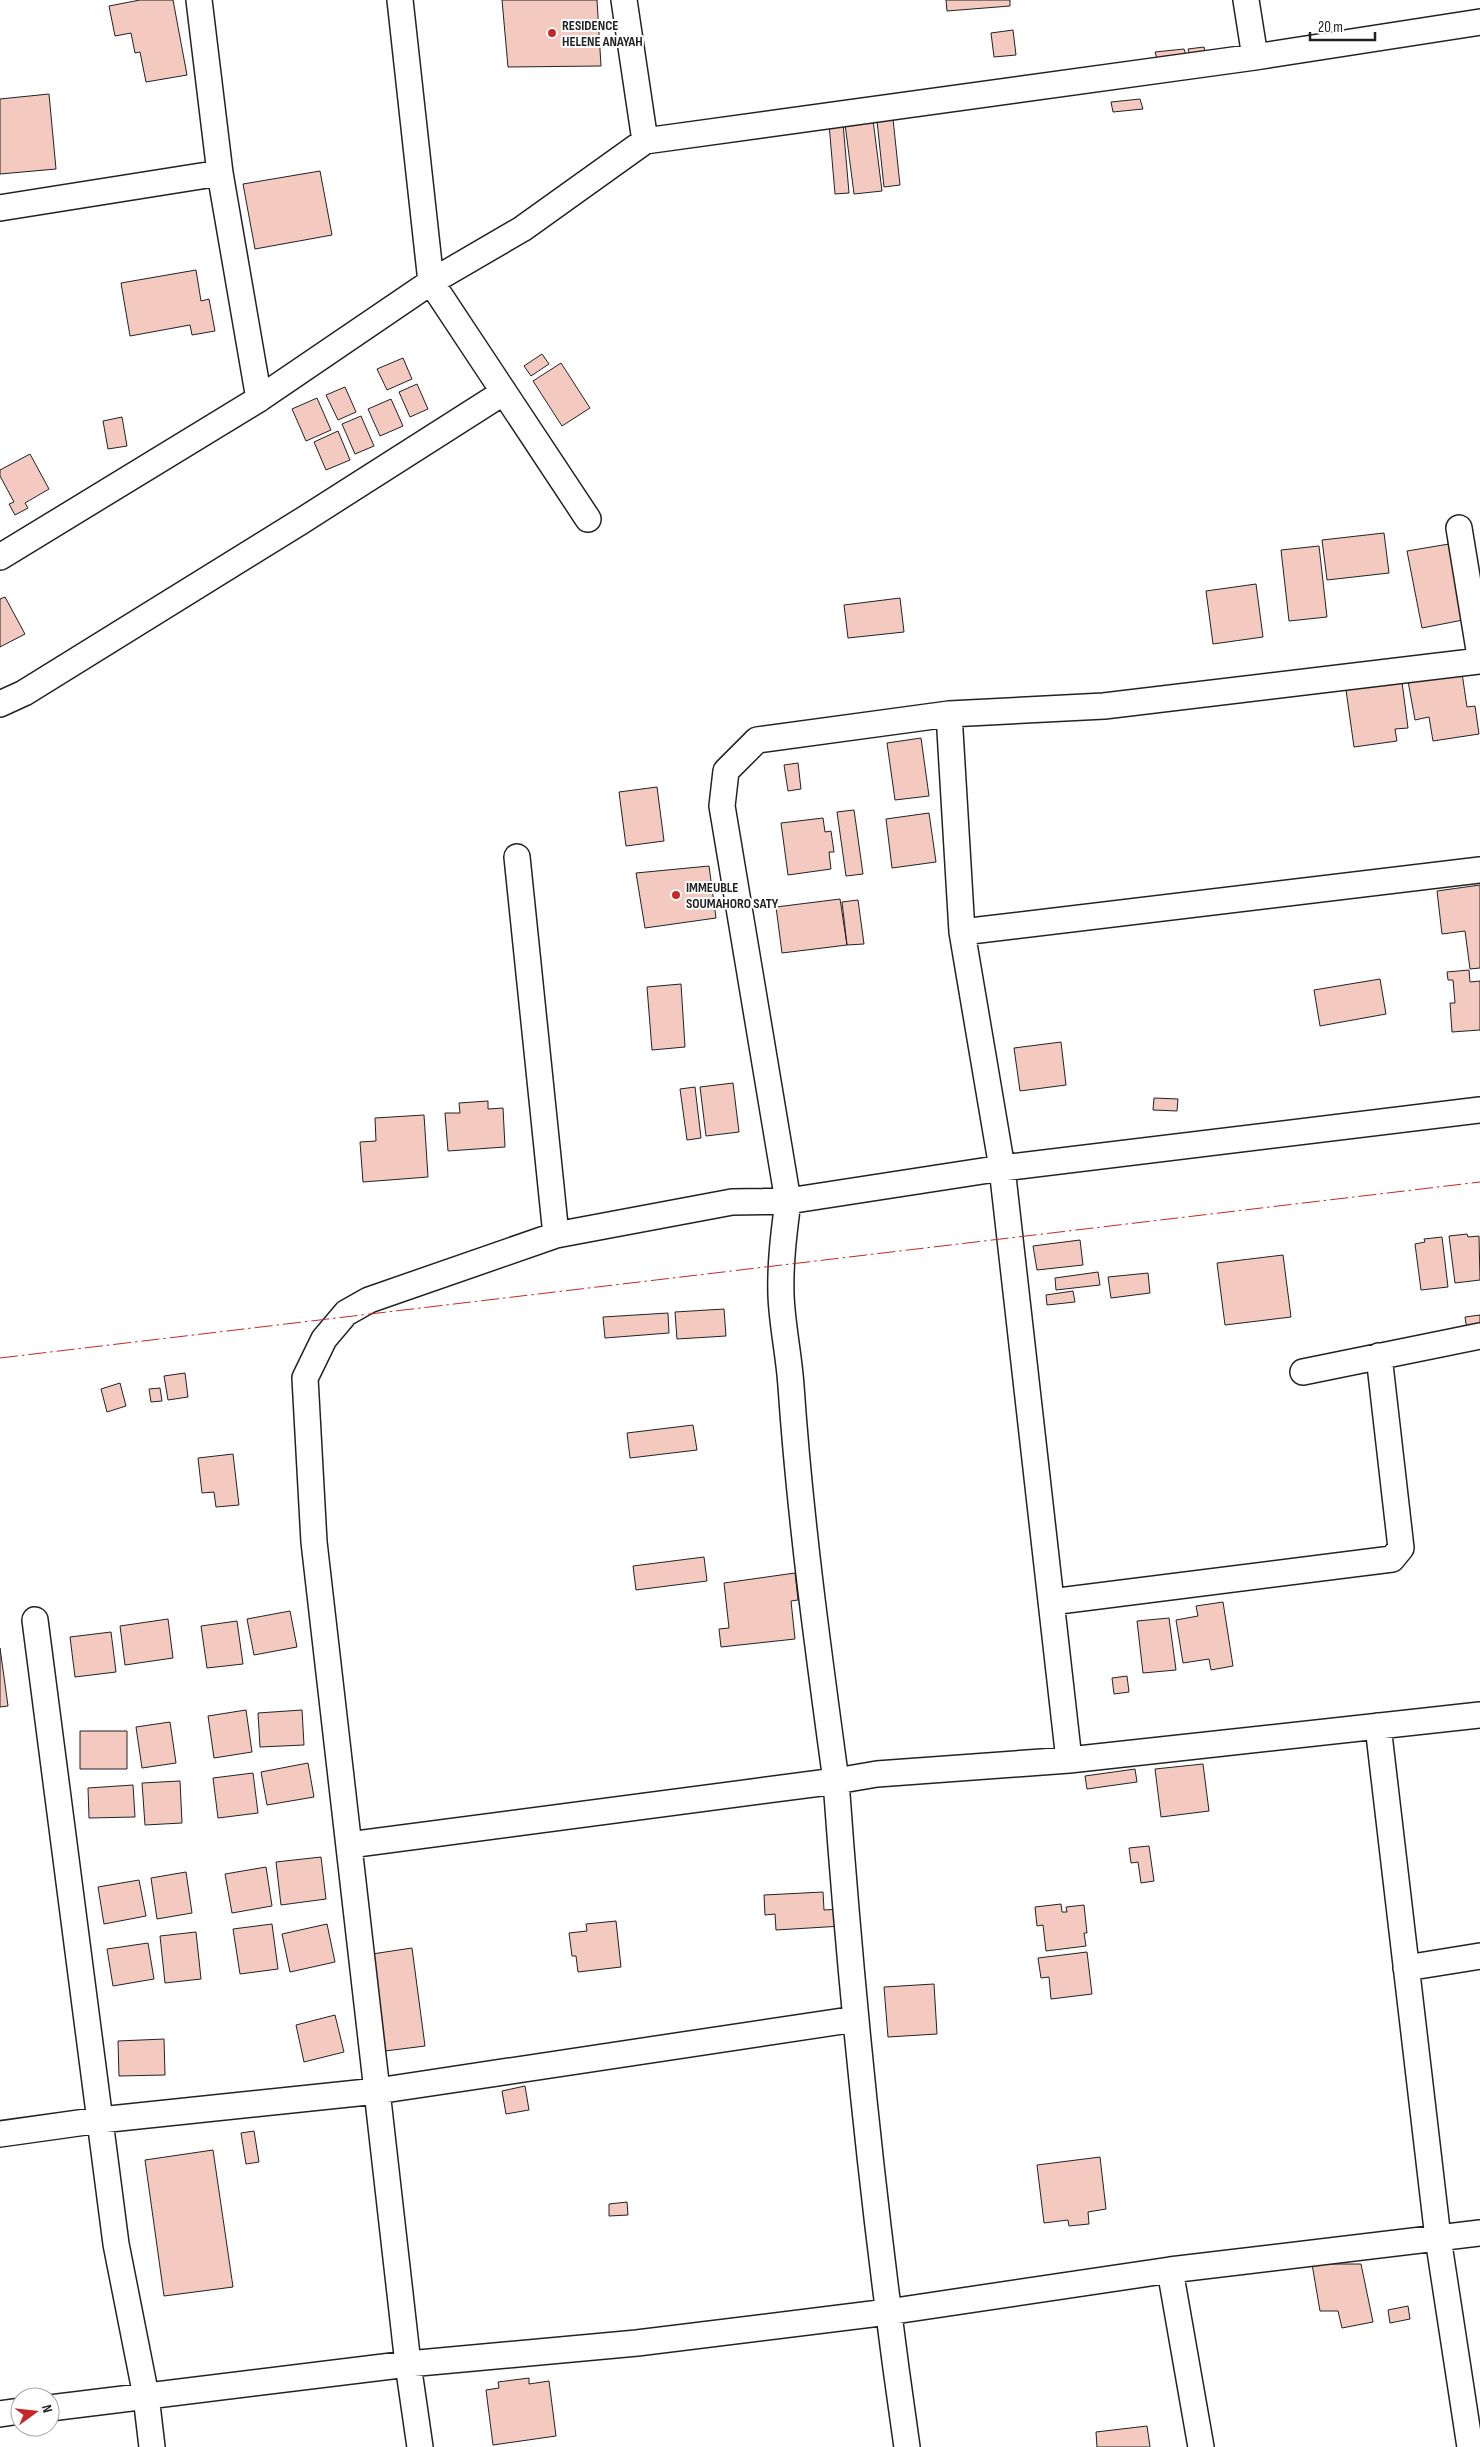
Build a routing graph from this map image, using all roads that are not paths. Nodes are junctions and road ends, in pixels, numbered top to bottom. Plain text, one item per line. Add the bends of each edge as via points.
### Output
1 (199, 0) edge
2 (400, 0) edge
3 (624, 0) edge
4 (1246, 0) edge
5 (1480, 22) edge
6 (1255, 57) junction
7 (645, 141) junction
8 (220, 173) junction
9 (0, 208) edge
10 (431, 282) junction
11 (504, 392) junction
12 (259, 399) junction
13 (588, 519) dead end
14 (1459, 528) dead end
15 (0, 557) edge
16 (1480, 656) edge
17 (1480, 661) edge
18 (0, 704) edge
19 (949, 714) junction
20 (517, 857) dead end
21 (1480, 870) edge
22 (962, 932) junction
23 (1480, 1110) edge
24 (1002, 1168) junction
25 (788, 1201) junction
26 (556, 1235) junction
27 (1480, 1336) edge
28 (1379, 1356) junction
29 (1303, 1372) dead end
30 (1051, 1602) junction
31 (35, 1620) dead end
32 (1480, 1715) edge
33 (1378, 1726) junction
34 (1069, 1760) junction
35 (836, 1781) junction
36 (349, 1845) junction
37 (1480, 1956) edge
38 (1406, 1968) junction
39 (856, 2019) junction
40 (376, 2091) junction
41 (100, 2120) junction
42 (0, 2134) edge
43 (1480, 2233) edge
44 (1438, 2238) junction
45 (1170, 2270) junction
46 (888, 2312) junction
47 (408, 2364) junction
48 (146, 2396) junction
49 (60, 2407) edge
50 (152, 2447) edge
51 (420, 2447) edge
52 (907, 2447) edge
53 (1202, 2447) edge
54 (1470, 2447) edge

1 - 8 street
2 - 10 street
3 - 7 street
4 - 6 street
5 - 6 street
6 - 7 street
7 - 10 street via 522,229
8 - 9 street
8 - 12 street
10 - 11 street
10 - 12 street
11 - 13 street
11 - 18 street via 24,693
12 - 15 street
14 - 16 street
17 - 19 street via 1104,706
19 - 22 street
19 - 25 street via 757,740 726,771 722,806
20 - 26 street
21 - 22 street
22 - 24 street
23 - 24 street
24 - 25 street
24 - 30 street
25 - 26 street via 732,1202
25 - 35 street via 781,1260 781,1297 789,1354 797,1479
26 - 36 street via 369,1300 346,1313 324,1339 305,1378 314,1542
27 - 28 street
28 - 29 street
28 - 30 street via 1401,1548 1392,1559
30 - 34 street
31 - 41 street
32 - 33 street
33 - 34 street
33 - 38 street
34 - 35 street via 877,1774
35 - 36 street
35 - 39 street
36 - 40 street
37 - 38 street
38 - 44 street
39 - 40 street
39 - 46 street
40 - 41 street
40 - 47 street
41 - 42 street
41 - 48 street via 116,2244
43 - 44 street
44 - 45 street
44 - 54 street
45 - 46 street
45 - 53 street
46 - 47 street via 637,2343
46 - 52 street
47 - 48 street
47 - 51 street
48 - 49 street
48 - 50 street

